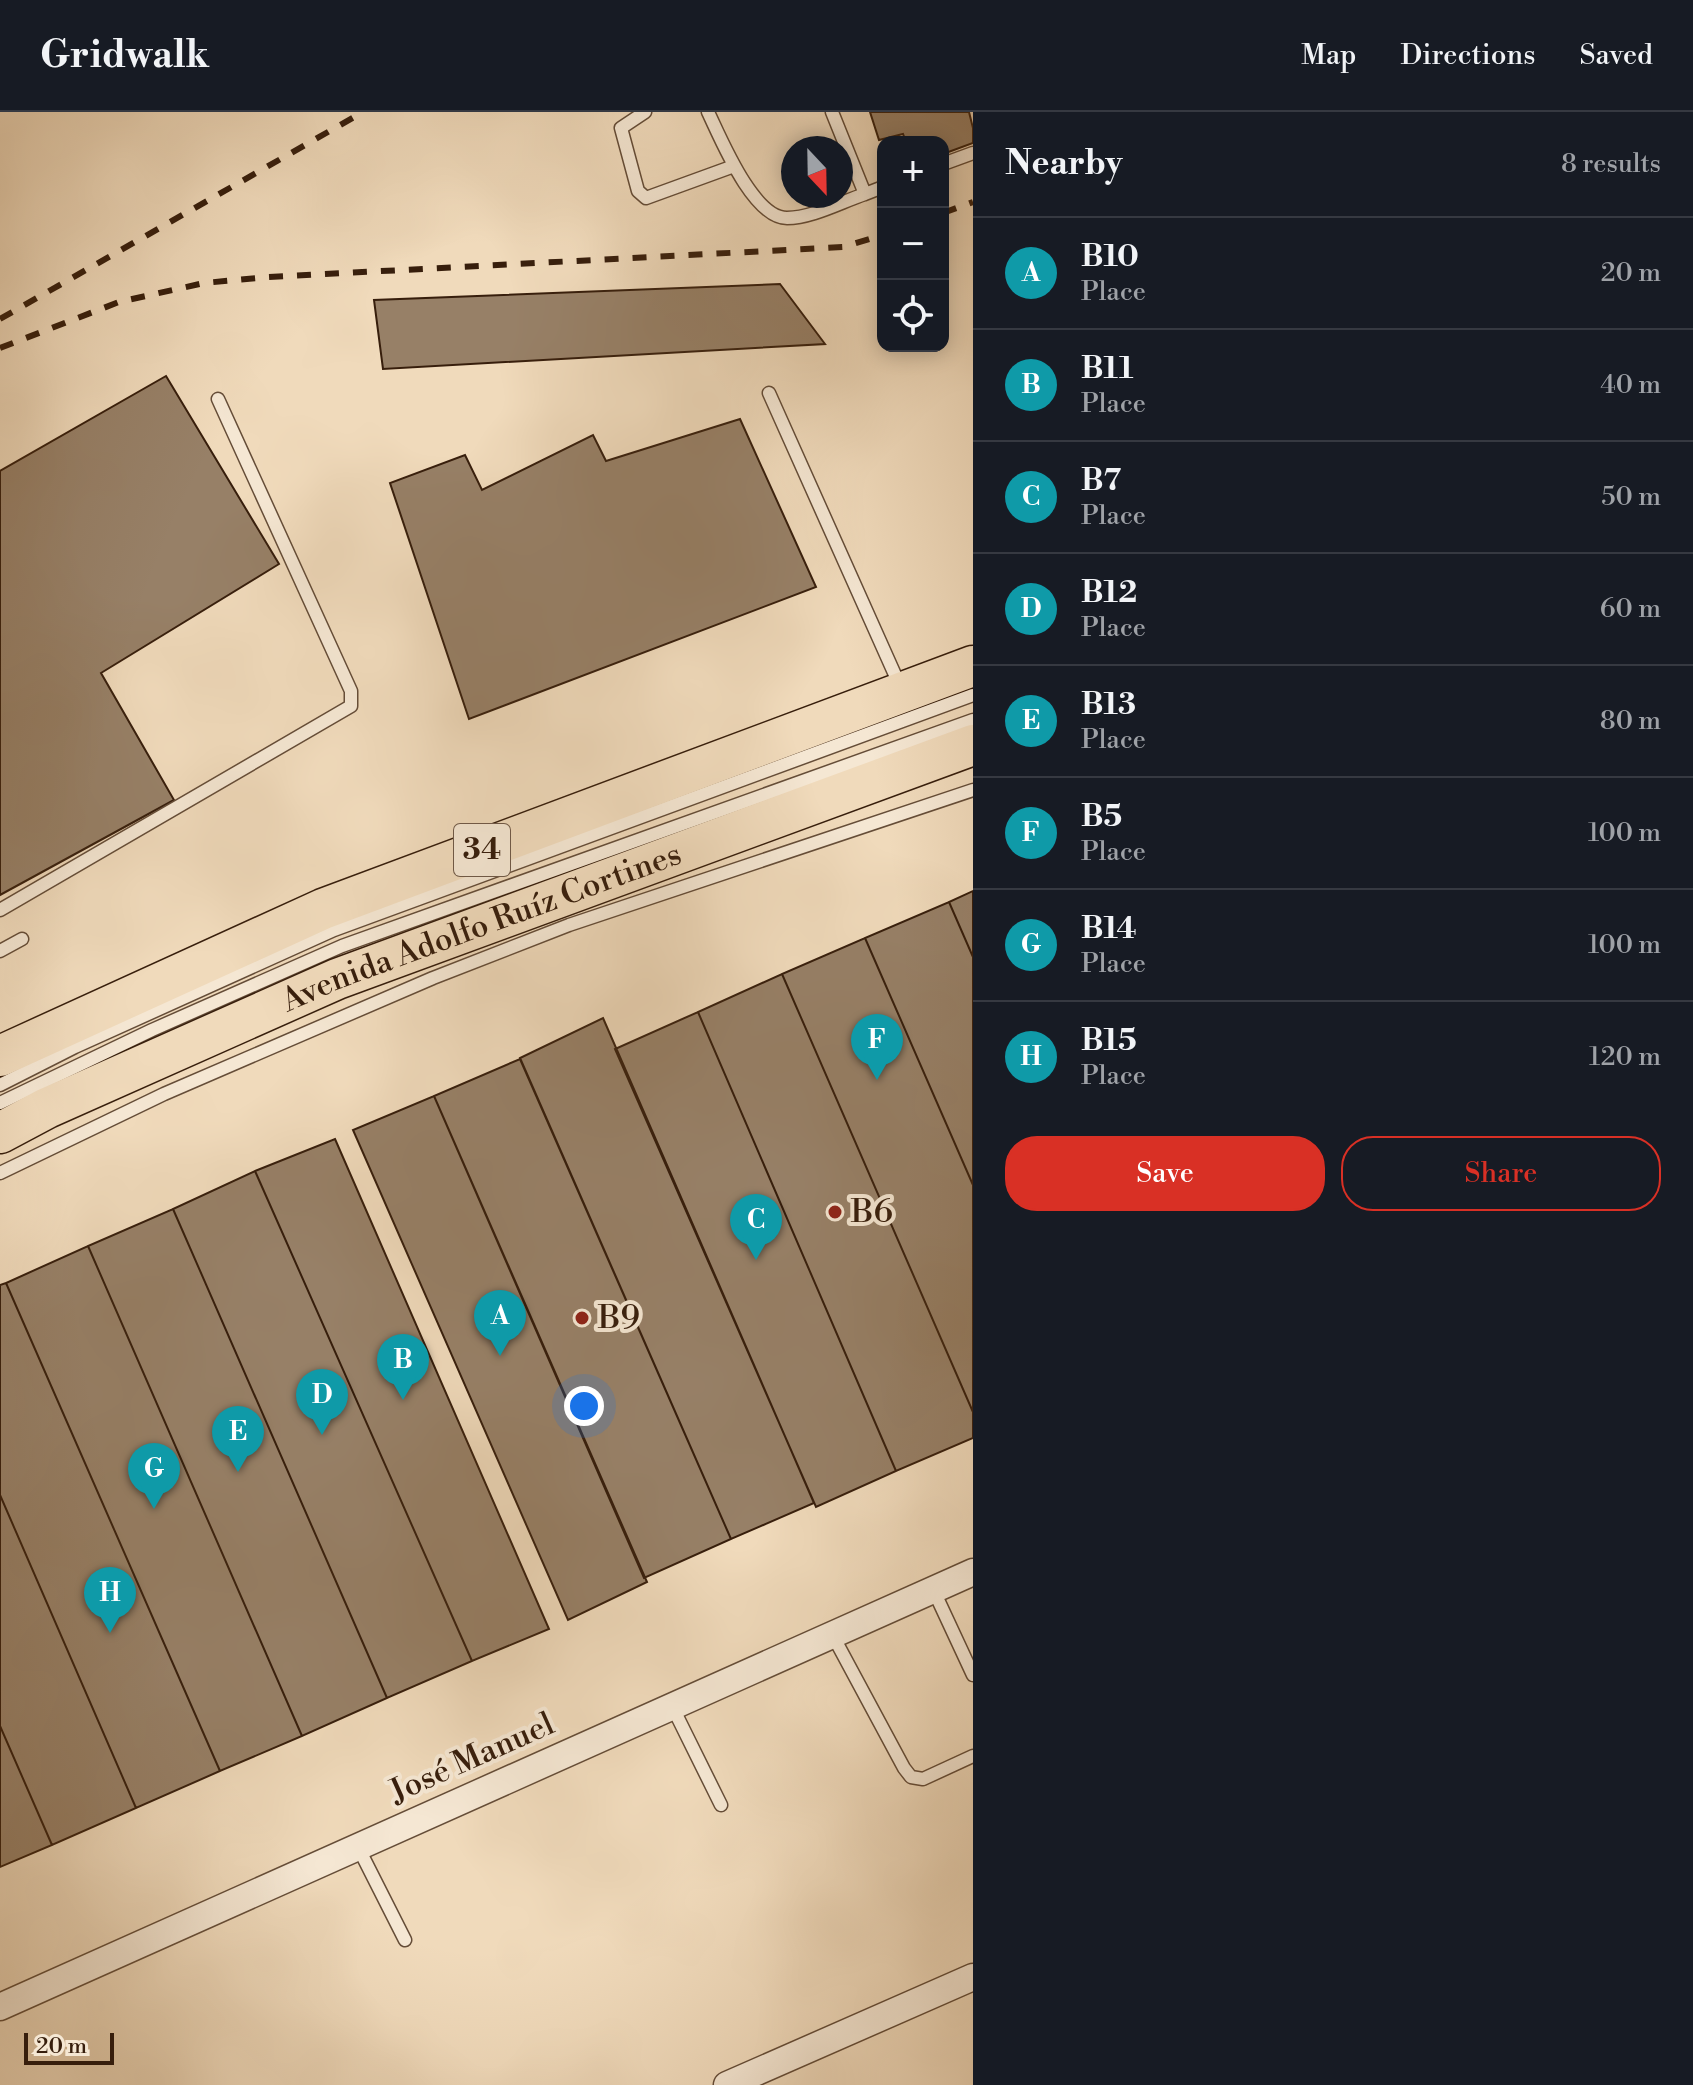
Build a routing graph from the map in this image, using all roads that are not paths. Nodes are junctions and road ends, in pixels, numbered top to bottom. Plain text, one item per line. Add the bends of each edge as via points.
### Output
1 (645, 112) edge
2 (708, 112) edge
3 (832, 112) edge
4 (973, 153) edge
5 (949, 162) edge
6 (734, 166) junction
7 (877, 189) edge
8 (865, 194) junction
9 (769, 393) dead end
10 (218, 399) dead end
11 (973, 666) edge
12 (903, 692) junction
13 (973, 695) edge
14 (973, 720) edge
15 (973, 745) edge
16 (973, 790) edge
17 (0, 910) edge
18 (22, 939) dead end
19 (0, 951) edge
20 (0, 1056) edge
21 (0, 1085) edge
22 (0, 1103) edge
23 (0, 1133) edge
24 (0, 1173) edge
25 (973, 1572) edge
26 (933, 1589) junction
27 (832, 1634) junction
28 (973, 1675) edge
29 (672, 1706) junction
30 (973, 1756) edge
31 (721, 1805) dead end
32 (358, 1847) junction
33 (405, 1940) dead end
34 (973, 1977) edge
35 (0, 2007) edge
36 (727, 2085) edge

1 - 6 lane via 621,128 638,191 646,198
2 - 6 lane
3 - 8 lane
4 - 5 lane
6 - 8 lane via 767,212 777,217 803,216
7 - 8 lane
9 - 12 lane
10 - 17 lane via 351,691 351,706
11 - 12 main road, 34
12 - 20 main road, 34 via 323,909
13 - 21 lane via 334,930
14 - 22 lane via 342,946
15 - 23 main road, Avenida Adolfo Ruíz Cortines / 34 via 337,979
16 - 24 lane via 569,925 447,972 164,1094
18 - 19 lane
25 - 26 street, José Manuel
26 - 27 street, José Manuel
26 - 28 lane
27 - 29 street, José Manuel
27 - 30 lane via 911,1777 923,1779
29 - 31 lane
29 - 32 street, José Manuel
32 - 33 lane
32 - 35 street, José Manuel
34 - 36 street

